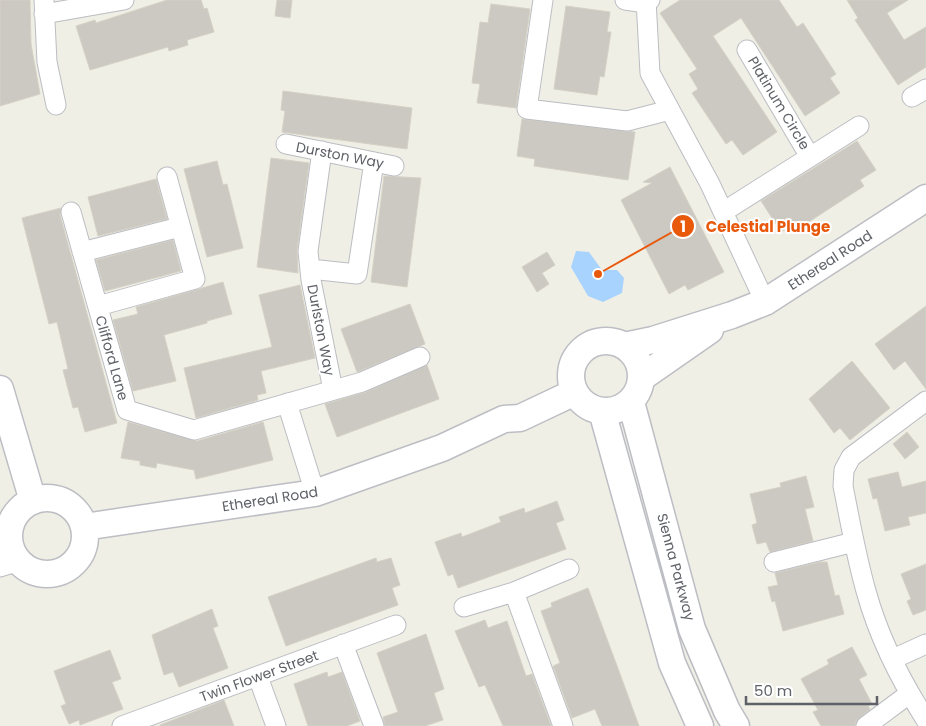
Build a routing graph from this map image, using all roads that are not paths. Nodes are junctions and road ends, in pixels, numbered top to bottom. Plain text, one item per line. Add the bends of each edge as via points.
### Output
1 (124, 0) edge
2 (543, 0) edge
3 (625, 0) edge
4 (647, 1) edge
5 (44, 7) edge
6 (747, 50) dead end
7 (56, 105) dead end
8 (670, 110) junction
9 (858, 126) dead end
10 (286, 144) dead end
11 (322, 152) junction
12 (810, 157) junction
13 (374, 162) junction
14 (394, 166) dead end
15 (167, 177) dead end
16 (926, 198) edge
17 (71, 212) dead end
18 (723, 212) junction
19 (180, 227) junction
20 (82, 252) junction
21 (310, 269) junction
22 (765, 302) junction
23 (98, 306) junction
24 (732, 316) junction
25 (624, 346) junction
26 (420, 357) dead end
27 (642, 378) junction
28 (573, 384) junction
29 (0, 389) edge
30 (333, 390) junction
31 (926, 401) edge
32 (631, 402) junction
33 (287, 403) junction
34 (602, 411) junction
35 (314, 493) junction
36 (32, 501) junction
37 (84, 527) junction
38 (854, 542) junction
39 (7, 553) edge
40 (774, 562) dead end
41 (569, 570) dead end
42 (514, 592) junction
43 (464, 606) dead end
44 (396, 625) dead end
45 (343, 644) junction
46 (926, 644) edge
47 (894, 659) junction
48 (258, 676) junction
49 (910, 694) junction
50 (926, 720) edge
51 (122, 726) edge
52 (276, 726) edge
53 (374, 726) edge
54 (563, 726) edge
55 (700, 726) edge
56 (736, 726) edge
57 (866, 726) edge

1 - 5 street
2 - 8 street via 527,109 627,121
3 - 4 street
4 - 8 street via 650,73
5 - 7 street via 47,62
6 - 12 street, Platinum Circle
8 - 18 street
9 - 12 street, Platinum Circle
10 - 11 street, Durston Way
11 - 13 street, Durston Way
11 - 21 street, Durlston Way via 308,251
12 - 18 street, Platinum Circle
13 - 14 street, Durston Way
13 - 21 street, Durlston Way via 357,274
15 - 19 street, Clifford Lane
16 - 22 street, Ethereal Road
17 - 20 street, Clifford Lane
18 - 22 street
19 - 20 street
19 - 23 street, Clifford Lane via 195,279
20 - 23 street, Clifford Lane
21 - 30 street, Durlston Way
22 - 24 street, Ethereal Road
23 - 33 street, Clifford Lane via 127,410 194,430
24 - 25 street, Ethereal Road
24 - 27 street, Ethereal Road
25 - 27 street via 637,360
25 - 28 street, Ethereal Road via 601,341 589,346 577,357
26 - 30 street via 362,382
27 - 32 street
28 - 34 street via 586,405
28 - 35 street, Ethereal Road via 513,408 504,419 442,448
29 - 36 street
30 - 33 street
31 - 38 street via 861,448 844,470 843,486
32 - 34 street via 622,408
32 - 56 street, Sienna Parkway via 692,629 726,711
33 - 35 street
34 - 55 street via 672,663
35 - 37 street, Ethereal Road
36 - 37 street via 54,498 64,502 80,517
36 - 39 street via 15,516 10,527
37 - 39 street via 83,549 69,567 48,574 36,573
38 - 40 street
38 - 47 street via 869,601
41 - 42 street
42 - 43 street
42 - 54 street
44 - 45 street, Twin Flower Street
45 - 48 street, Twin Flower Street
45 - 53 street
46 - 47 street
47 - 49 street
48 - 51 street, Twin Flower Street
48 - 52 street
49 - 50 street
49 - 57 street

